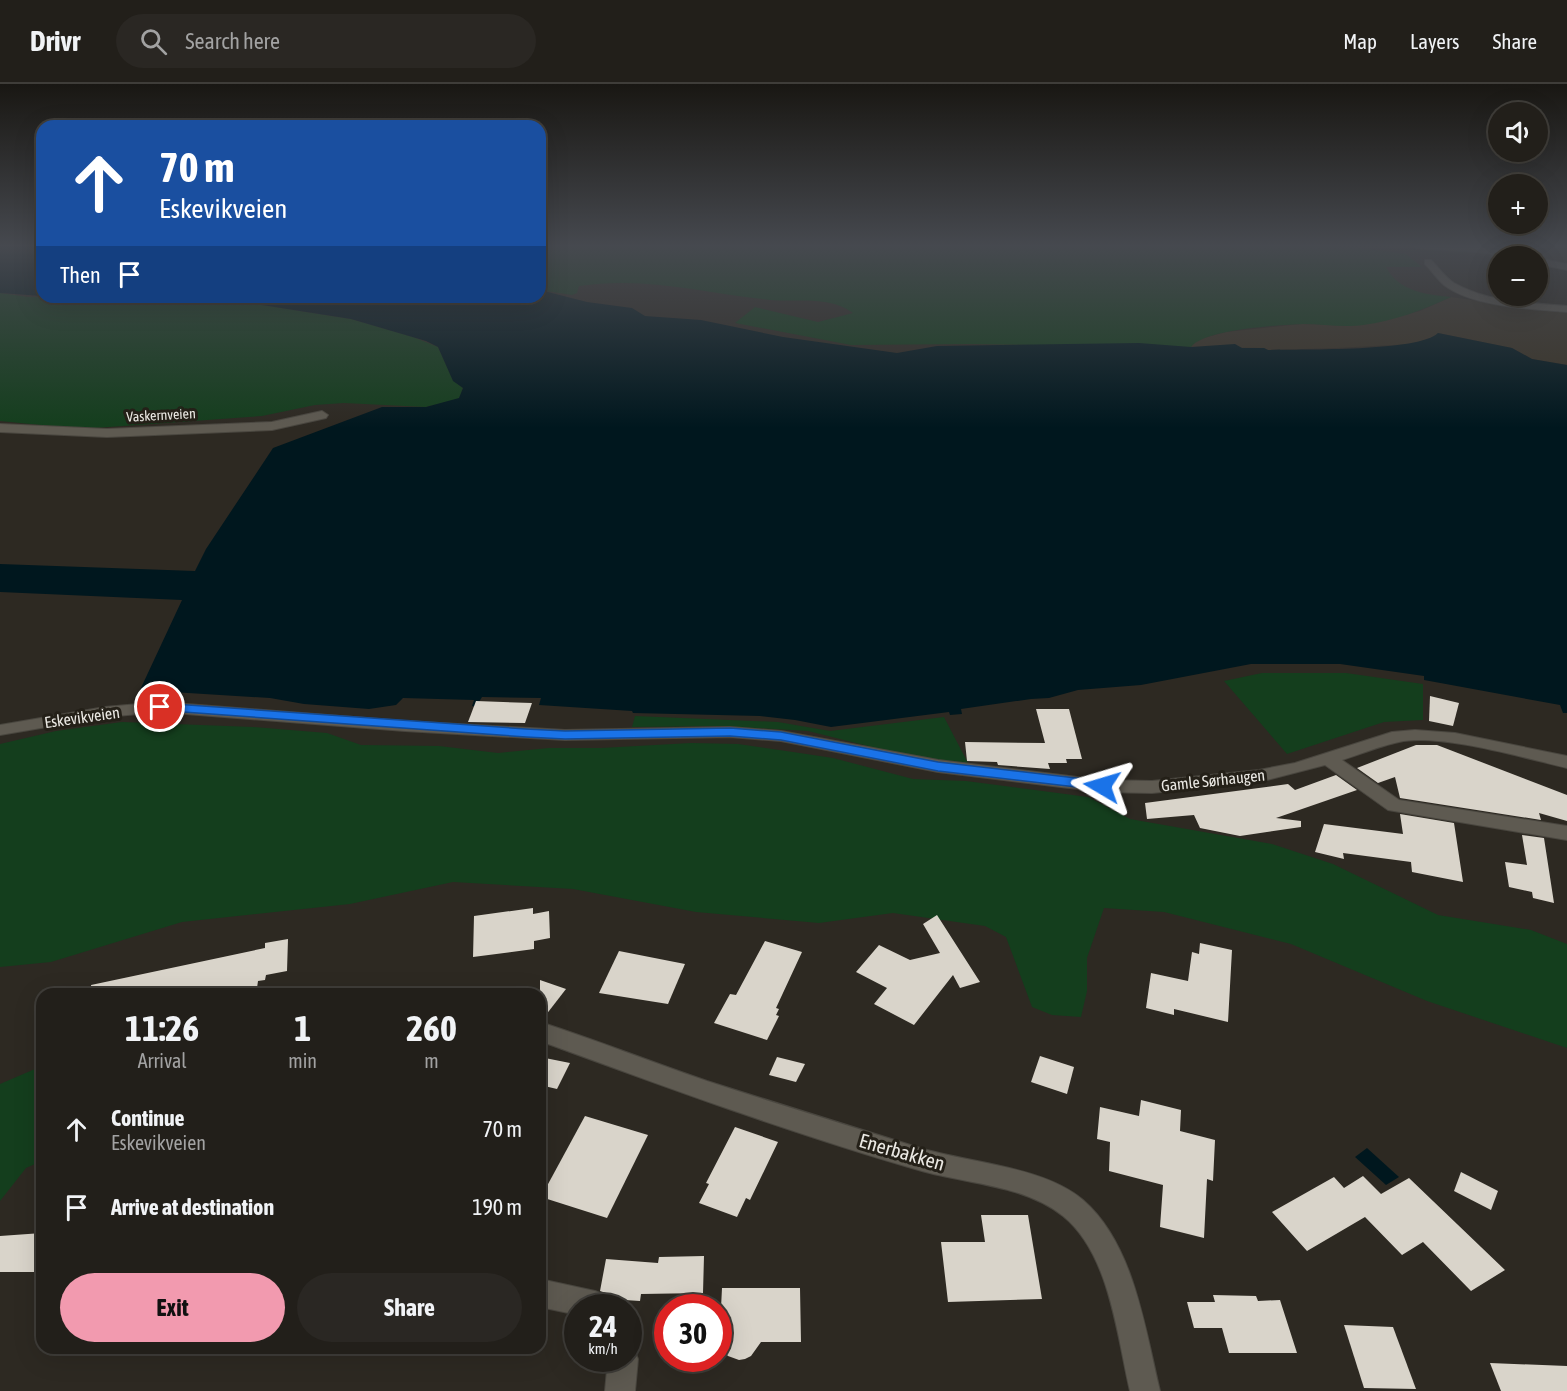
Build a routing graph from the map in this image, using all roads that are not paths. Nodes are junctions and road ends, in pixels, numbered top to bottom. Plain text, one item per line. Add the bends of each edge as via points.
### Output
1 (1545, 306) edge
2 (1567, 309) edge
3 (322, 415) dead end
4 (0, 428) edge
5 (0, 730) edge
6 (846, 749) joint
7 (1329, 760) junction
8 (1567, 762) edge
9 (1567, 833) edge
10 (546, 1033) edge
11 (546, 1294) edge
12 (564, 1298) edge
13 (622, 1372) edge
14 (620, 1391) edge
15 (1145, 1391) edge

1 - 2 street
3 - 4 street, Vaskernveien via 272,426 107,433
5 - 6 street, Eskevikveien via 160,707 565,735 730,732 781,736
6 - 7 street, Gamle Sørhaugen via 938,766 1102,786 1152,787 1259,776
7 - 8 street, Gamle Sørhaugen via 1398,736 1434,735
7 - 9 street via 1395,806
10 - 15 street, Enerbakken via 704,1090 923,1160 1019,1182 1073,1208 1097,1234 1119,1281
11 - 12 street
13 - 14 street

